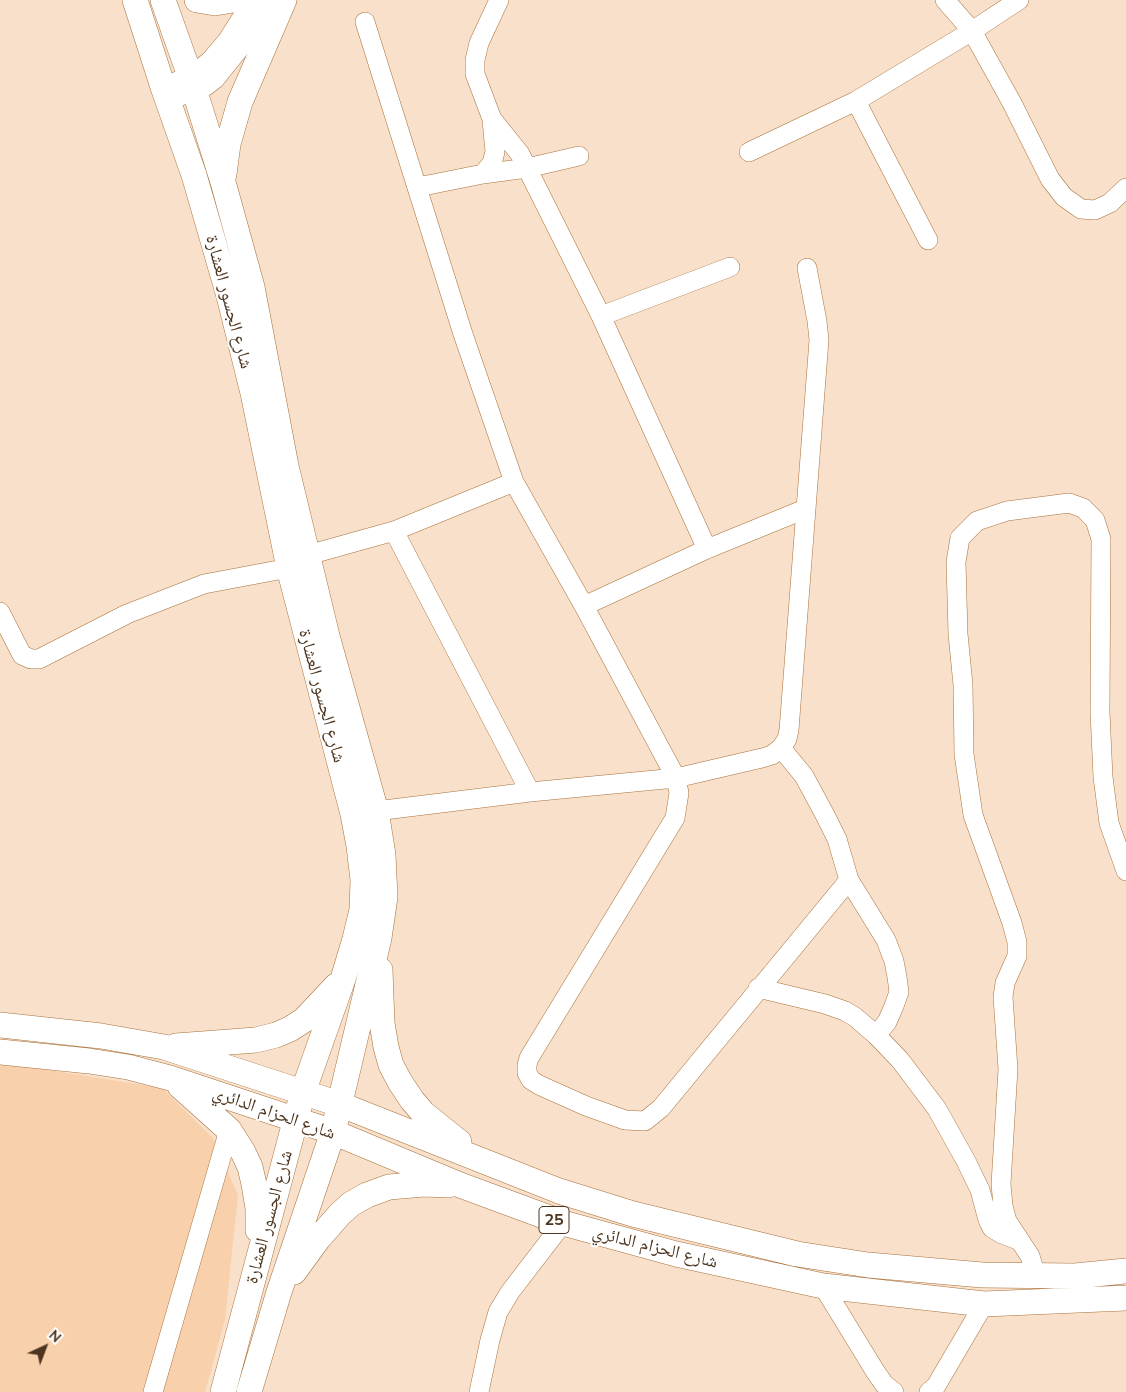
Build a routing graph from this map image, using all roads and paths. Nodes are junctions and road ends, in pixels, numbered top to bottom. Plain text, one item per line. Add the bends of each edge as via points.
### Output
1 (136, 0) edge
2 (163, 0) edge
3 (197, 0) edge
4 (233, 0) edge
5 (253, 0) edge
6 (269, 0) edge
7 (284, 0) edge
8 (499, 0) edge
9 (944, 0) edge
10 (1019, 0) edge
11 (365, 22) dead end
12 (972, 31) junction
13 (193, 84) junction
14 (165, 94) junction
15 (856, 101) junction
16 (492, 119) junction
17 (749, 152) dead end
18 (579, 156) dead end
19 (527, 168) junction
20 (483, 174) junction
21 (223, 182) junction
22 (418, 187) junction
23 (1126, 188) edge
24 (928, 240) dead end
25 (730, 267) dead end
26 (807, 268) dead end
27 (601, 316) junction
28 (514, 482) junction
29 (805, 509) junction
30 (394, 531) junction
31 (707, 549) junction
32 (299, 561) junction
33 (584, 606) junction
34 (0, 612) edge
35 (781, 748) junction
36 (676, 778) junction
37 (530, 792) junction
38 (376, 811) junction
39 (1126, 871) edge
40 (849, 880) junction
41 (379, 938) junction
42 (343, 979) junction
43 (758, 988) junction
44 (0, 1025) edge
45 (876, 1035) junction
46 (164, 1047) junction
47 (0, 1052) edge
48 (170, 1078) junction
49 (303, 1092) junction
50 (339, 1104) junction
51 (295, 1120) junction
52 (229, 1130) junction
53 (333, 1132) junction
54 (488, 1162) junction
55 (460, 1185) junction
56 (564, 1223) junction
57 (1018, 1240) junction
58 (257, 1263) junction
59 (1126, 1271) edge
60 (1036, 1276) junction
61 (823, 1286) junction
62 (279, 1292) junction
63 (1126, 1298) edge
64 (984, 1304) junction
65 (153, 1392) edge
66 (223, 1392) edge
67 (249, 1392) edge
68 (479, 1392) edge
69 (894, 1392) edge
70 (929, 1392) edge

1 - 14 main road, شارع الجسور العشارة
2 - 13 main road, شارع الجسور العشارة
3 - 4 main road via 215,3
5 - 13 street
6 - 13 street via 232,60 215,80
7 - 21 main road via 235,115
8 - 16 street via 479,43 475,60 475,74
9 - 12 street
10 - 12 street
11 - 22 street
12 - 15 street
12 - 23 street via 1050,179 1064,197 1082,210 1095,210 1110,203
13 - 14 street
13 - 21 main road, شارع الجسور العشارة
14 - 32 main road, شارع الجسور العشارة via 197,184
15 - 17 street
15 - 24 street
16 - 19 street
16 - 20 street via 495,152 492,163
18 - 19 street
19 - 20 street
19 - 27 street
20 - 22 street
21 - 32 main road, شارع الجسور العشارة via 252,287 286,466
22 - 28 street
25 - 27 street
26 - 29 street via 819,340
27 - 31 street
28 - 30 street
28 - 33 street
29 - 31 street
29 - 35 street via 789,730
30 - 32 street
30 - 37 street
31 - 33 street
32 - 34 street via 204,584 127,614 39,659 22,655
32 - 38 main road, شارع الجسور العشارة via 326,636
32 - 42 main road, شارع الجسور العشارة via 353,814 363,880 362,910
33 - 36 street
35 - 36 street via 772,756
35 - 40 street via 804,776 825,815 837,840
36 - 37 street
36 - 43 street via 679,793 675,818 529,1058 527,1073 539,1085 586,1106 624,1120 645,1121 661,1108
37 - 38 street
38 - 41 main road, شارع الجسور العشارة via 385,897
39 - 57 street via 1109,823 1103,777 1101,538 1095,520 1082,508 1069,503 1006,512 977,521 960,538 956,562 964,754 973,815 1017,942 1017,956 1005,983 1003,997 1008,1069 1000,1184 1007,1221
40 - 43 street
40 - 45 street via 886,940 898,977 899,992 894,1006
41 - 50 main road, شارع الجسور العشارة
41 - 54 main road via 382,1023 391,1065 423,1113
42 - 46 main road via 304,1020 290,1030 256,1040
42 - 49 main road, شارع الجسور العشارة
43 - 45 street via 845,1011
44 - 46 main road, شارع الحزام الدائري / 25 via 101,1036
45 - 57 street via 937,1108 980,1190 992,1228
46 - 49 main road, شارع الحزام الدائري / 25
47 - 48 main road, شارع الحزام الدائري / 25 via 89,1061
48 - 51 main road, شارع الحزام الدائري / 25
48 - 52 main road
49 - 50 main road, شارع الحزام الدائري / 25
49 - 51 main road, شارع الجسور العشارة
50 - 53 main road, شارع الجسور العشارة
50 - 54 main road, شارع الحزام الدائري / 25
51 - 53 main road, شارع الحزام الدائري / 25
51 - 58 main road, شارع الجسور العشارة
52 - 58 main road via 250,1167 254,1184 258,1208
52 - 65 street
53 - 55 main road, شارع الحزام الدائري / 25
53 - 62 main road, شارع الجسور العشارة
54 - 60 main road, شارع الحزام الدائري / 25 via 559,1191 633,1214 797,1254 868,1265 982,1275
55 - 56 main road, شارع الحزام الدائري / 25
55 - 62 main road via 424,1184 389,1188 351,1204 318,1239
56 - 61 main road, شارع الحزام الدائري / 25 via 676,1254
56 - 68 street via 498,1312
57 - 60 street via 1030,1256
58 - 66 main road, شارع الجسور العشارة
59 - 60 main road, شارع الحزام الدائري / 25
61 - 64 main road, شارع الحزام الدائري / 25
61 - 69 street via 875,1371
62 - 67 main road, شارع الجسور العشارة
63 - 64 main road, شارع الحزام الدائري / 25
64 - 70 street via 936,1386

